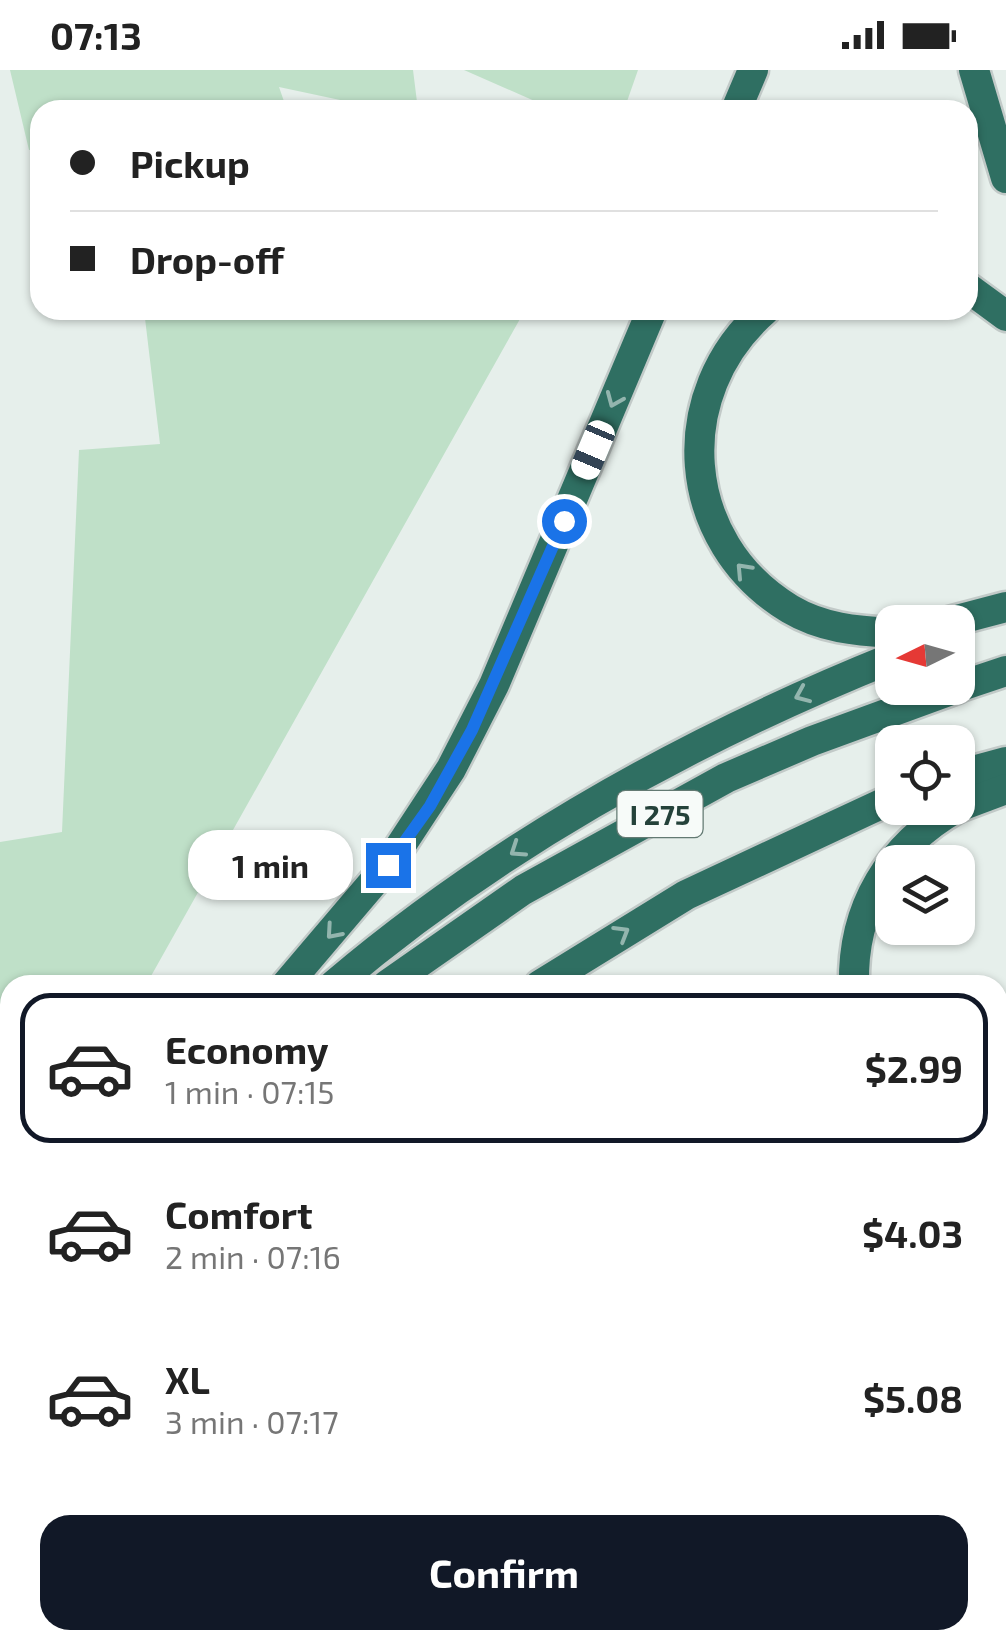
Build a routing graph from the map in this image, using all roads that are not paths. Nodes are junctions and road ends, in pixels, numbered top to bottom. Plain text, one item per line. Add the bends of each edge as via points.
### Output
1 (753, 70) edge
2 (974, 70) edge
3 (740, 100) edge
4 (1006, 178) edge
5 (978, 295) edge
6 (1006, 316) edge
7 (648, 320) edge
8 (753, 320) edge
9 (1006, 607) edge
10 (975, 615) edge
11 (1006, 620) edge
12 (975, 630) edge
13 (875, 632) edge
14 (875, 665) edge
15 (1006, 671) edge
16 (975, 681) edge
17 (909, 705) edge
18 (1006, 762) edge
19 (975, 770) edge
20 (1006, 790) edge
21 (975, 801) edge
22 (875, 806) edge
23 (928, 825) edge
24 (294, 975) edge
25 (347, 975) edge
26 (401, 975) edge
27 (556, 975) edge
28 (855, 975) edge

1 - 3 highway
2 - 4 highway
5 - 6 highway
7 -> 24 highway via 452,769 388,865
13 -> 8 highway via 822,624 790,609 732,559 713,525 700,484 707,396 720,360
9 - 10 highway
11 - 12 highway
14 -> 25 highway via 748,720 592,804 431,908
15 - 16 highway, I 275
17 - 26 highway, I 275 via 726,778 523,890
18 - 19 highway
20 - 21 highway
27 -> 22 highway, I 275 via 686,895
23 - 28 highway via 902,848 869,898

